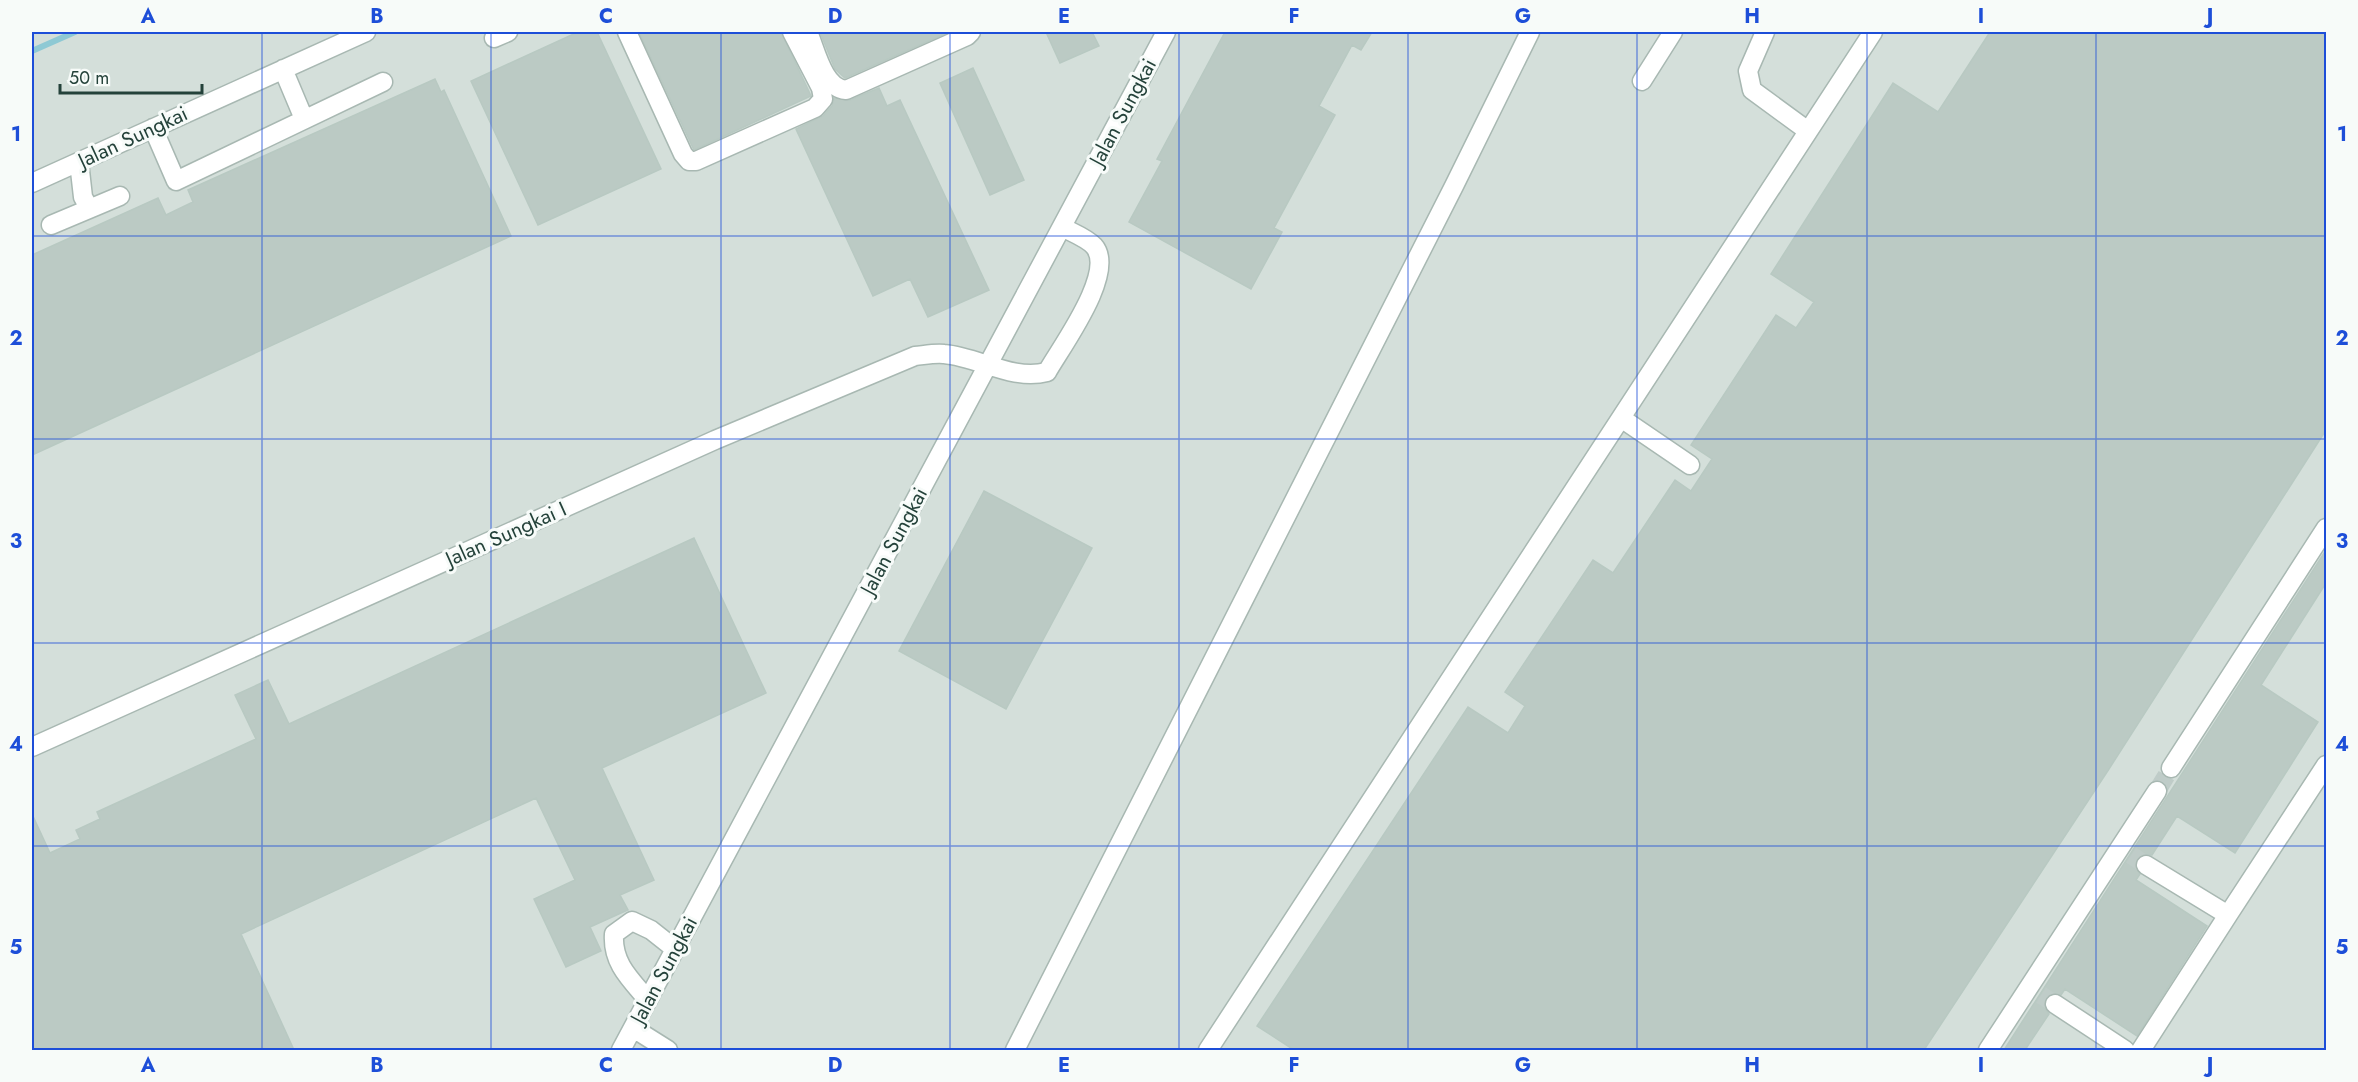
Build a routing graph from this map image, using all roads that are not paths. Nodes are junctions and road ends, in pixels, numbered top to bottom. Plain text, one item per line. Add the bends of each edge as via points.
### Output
1 (366, 32) edge
2 (627, 32) edge
3 (792, 32) edge
4 (808, 32) edge
5 (971, 32) edge
6 (1166, 32) edge
7 (1530, 32) edge
8 (1673, 32) edge
9 (1765, 32) edge
10 (1873, 32) edge
11 (283, 69) junction
12 (1642, 81) dead end
13 (383, 82) dead end
14 (304, 120) junction
15 (153, 128) junction
16 (1808, 131) junction
17 (79, 162) junction
18 (32, 183) edge
19 (120, 196) dead end
20 (89, 208) junction
21 (51, 225) dead end
22 (1062, 227) junction
23 (987, 365) junction
24 (1621, 418) junction
25 (1690, 465) dead end
26 (2326, 528) edge
27 (32, 747) edge
28 (2326, 765) edge
29 (2171, 768) tunnel mouth
30 (2157, 791) tunnel mouth
31 (2132, 856) junction
32 (2228, 915) junction
33 (675, 949) junction
34 (2042, 995) junction
35 (648, 1000) junction
36 (633, 1028) junction
37 (621, 1050) edge
38 (668, 1050) edge
39 (1015, 1050) edge
40 (1208, 1050) edge
41 (1988, 1050) edge
42 (2125, 1050) edge
43 (2141, 1050) edge

1 - 11 street, Jalan Sungkai
2 - 3 street via 689,161 815,108 823,99
4 - 5 street via 830,83 837,90 846,90
6 - 22 street, Jalan Sungkai
7 - 39 street
8 - 12 street
9 - 16 street via 1748,71 1752,90
10 - 16 street
11 - 14 street
11 - 15 street, Jalan Sungkai
13 - 14 street
14 - 15 street via 176,181
15 - 17 street, Jalan Sungkai
16 - 24 street
17 - 18 street, Jalan Sungkai
17 - 20 street via 83,197
19 - 20 street
20 - 21 street
22 - 23 street, Jalan Sungkai
22 - 23 street, Jalan Sungkai I via 1094,246 1101,264 1098,284 1047,372 1034,375
23 - 27 street, Jalan Sungkai I via 945,354 915,356 885,367
23 - 33 street, Jalan Sungkai
24 - 25 street
24 - 40 street
26 - 29 street
28 - 32 street
30 - 31 street
31 - 32 street
31 - 34 street
32 - 43 street
33 - 35 street, Jalan Sungkai
33 - 35 street via 632,921 614,934 613,950 621,969
34 - 41 street
34 - 42 street
35 - 36 street, Jalan Sungkai
36 - 37 street, Jalan Sungkai
36 - 38 street

